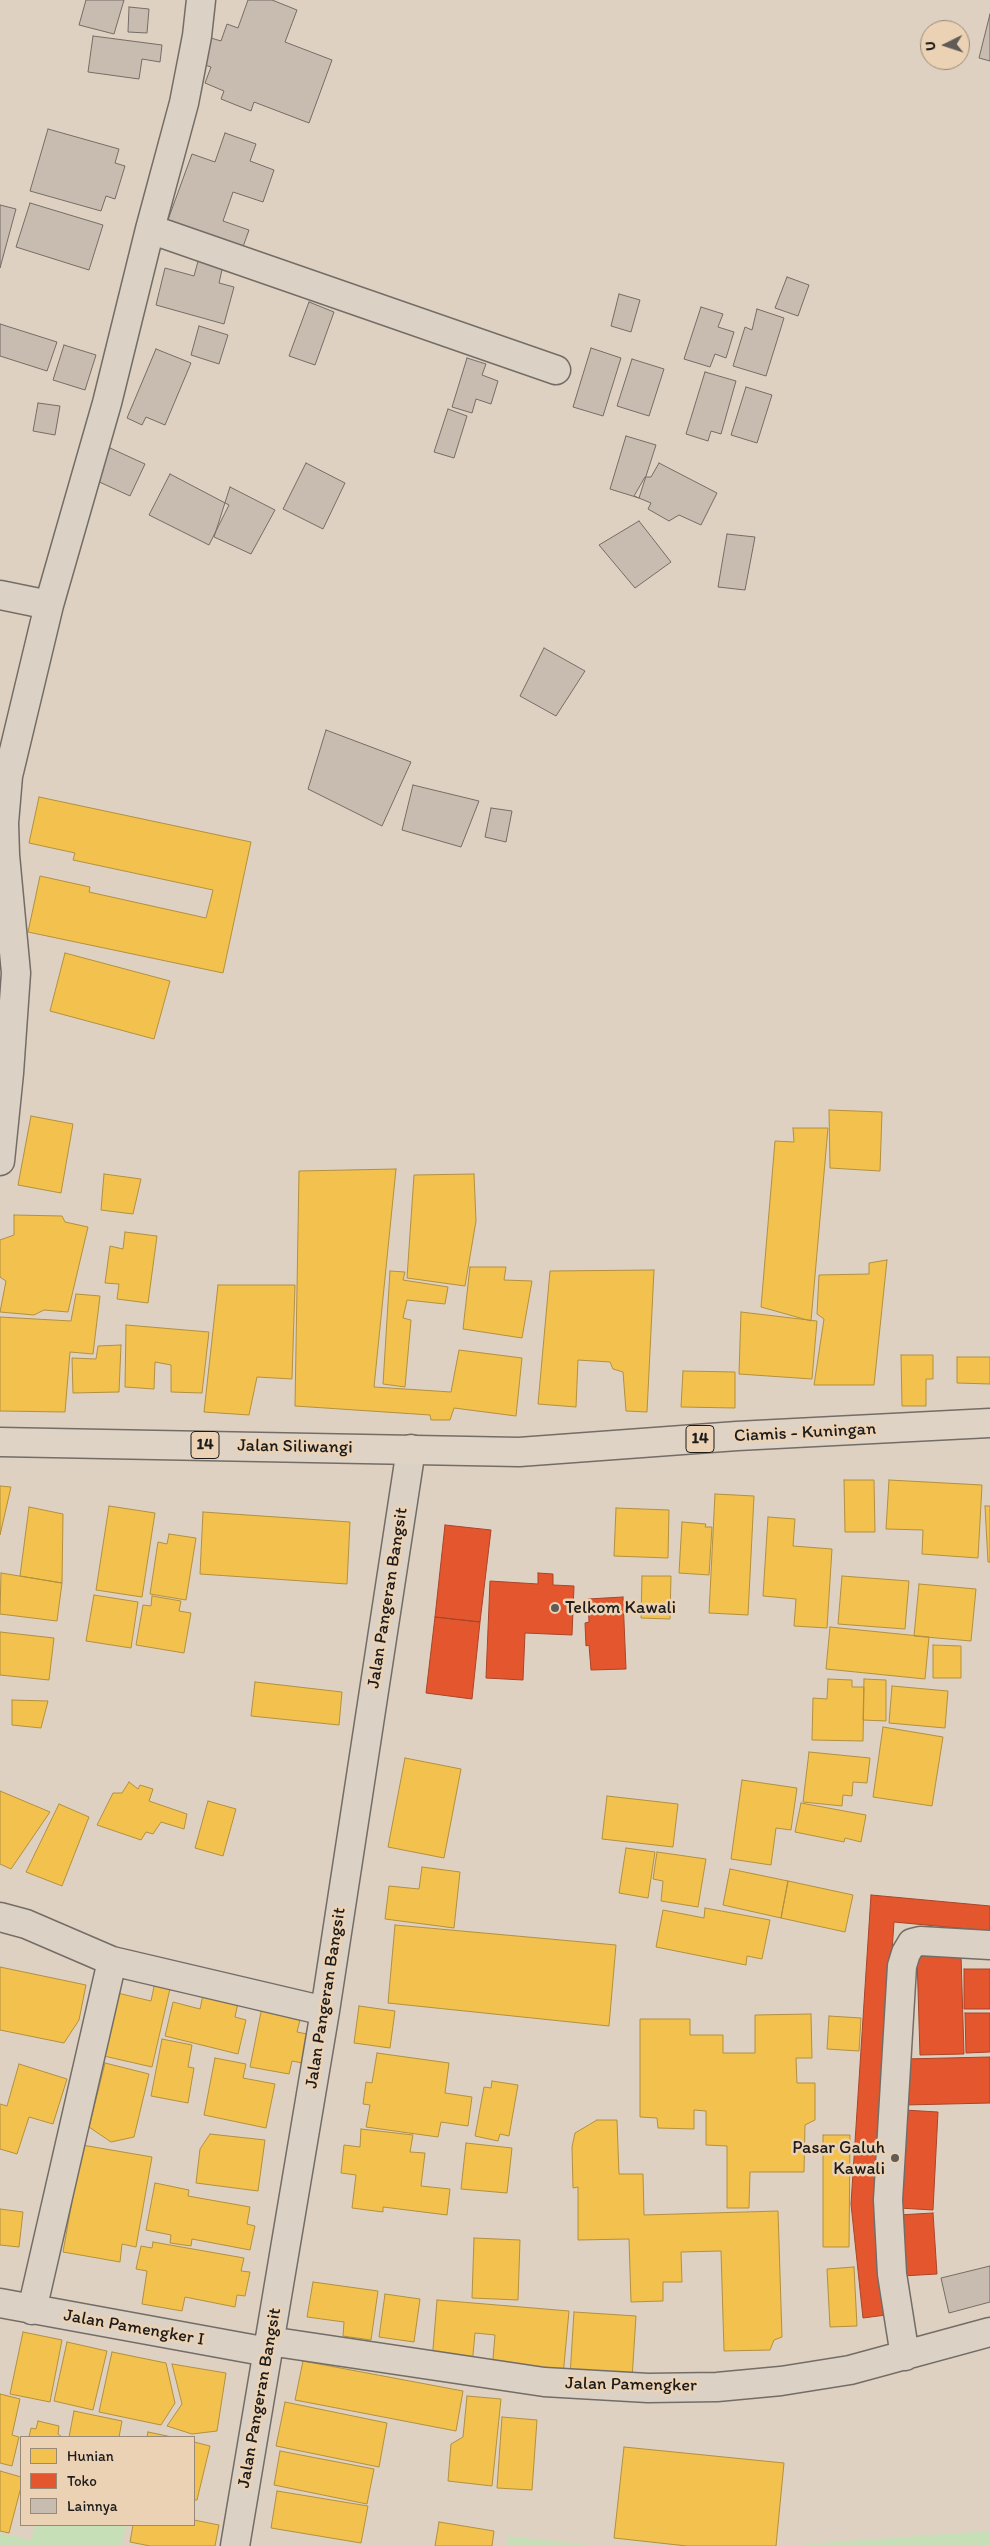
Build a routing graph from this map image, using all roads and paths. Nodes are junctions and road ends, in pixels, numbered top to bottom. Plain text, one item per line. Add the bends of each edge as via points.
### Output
1 (201, 0) edge
2 (150, 229) junction
3 (556, 370) dead end
4 (0, 595) edge
5 (49, 605) junction
6 (7, 1004) edge
7 (0, 1161) edge
8 (990, 1423) edge
9 (0, 1442) edge
10 (411, 1449) junction
11 (0, 1918) edge
12 (990, 1945) edge
13 (112, 1961) junction
14 (325, 2011) junction
15 (0, 2303) edge
16 (32, 2310) junction
17 (990, 2332) edge
18 (269, 2346) junction
19 (905, 2356) junction
20 (234, 2546) edge

1 - 2 street via 198,36 184,102
2 - 3 street
2 - 5 street via 107,403
4 - 5 street
5 - 6 street via 8,776 4,823 16,973
6 - 7 street
8 - 10 highway, Ciamis - Kuningan / 14 via 737,1436 519,1452
9 - 10 highway, Jalan Siliwangi / 14
10 - 14 street, Jalan Pangeran Bangsit
11 - 13 street via 26,1924
12 - 19 street via 920,1941 912,1943 902,1966 888,2200 891,2266
13 - 14 street
13 - 16 street
14 - 18 street, Jalan Pangeran Bangsit
15 - 16 street, Jalan Pamengker I
16 - 18 street, Jalan Pamengker I
17 - 19 street, Jalan Pamengker
18 - 19 street, Jalan Pamengker via 544,2382 648,2388 717,2387 781,2381 850,2370
18 - 20 street, Jalan Pangeran Bangsit

